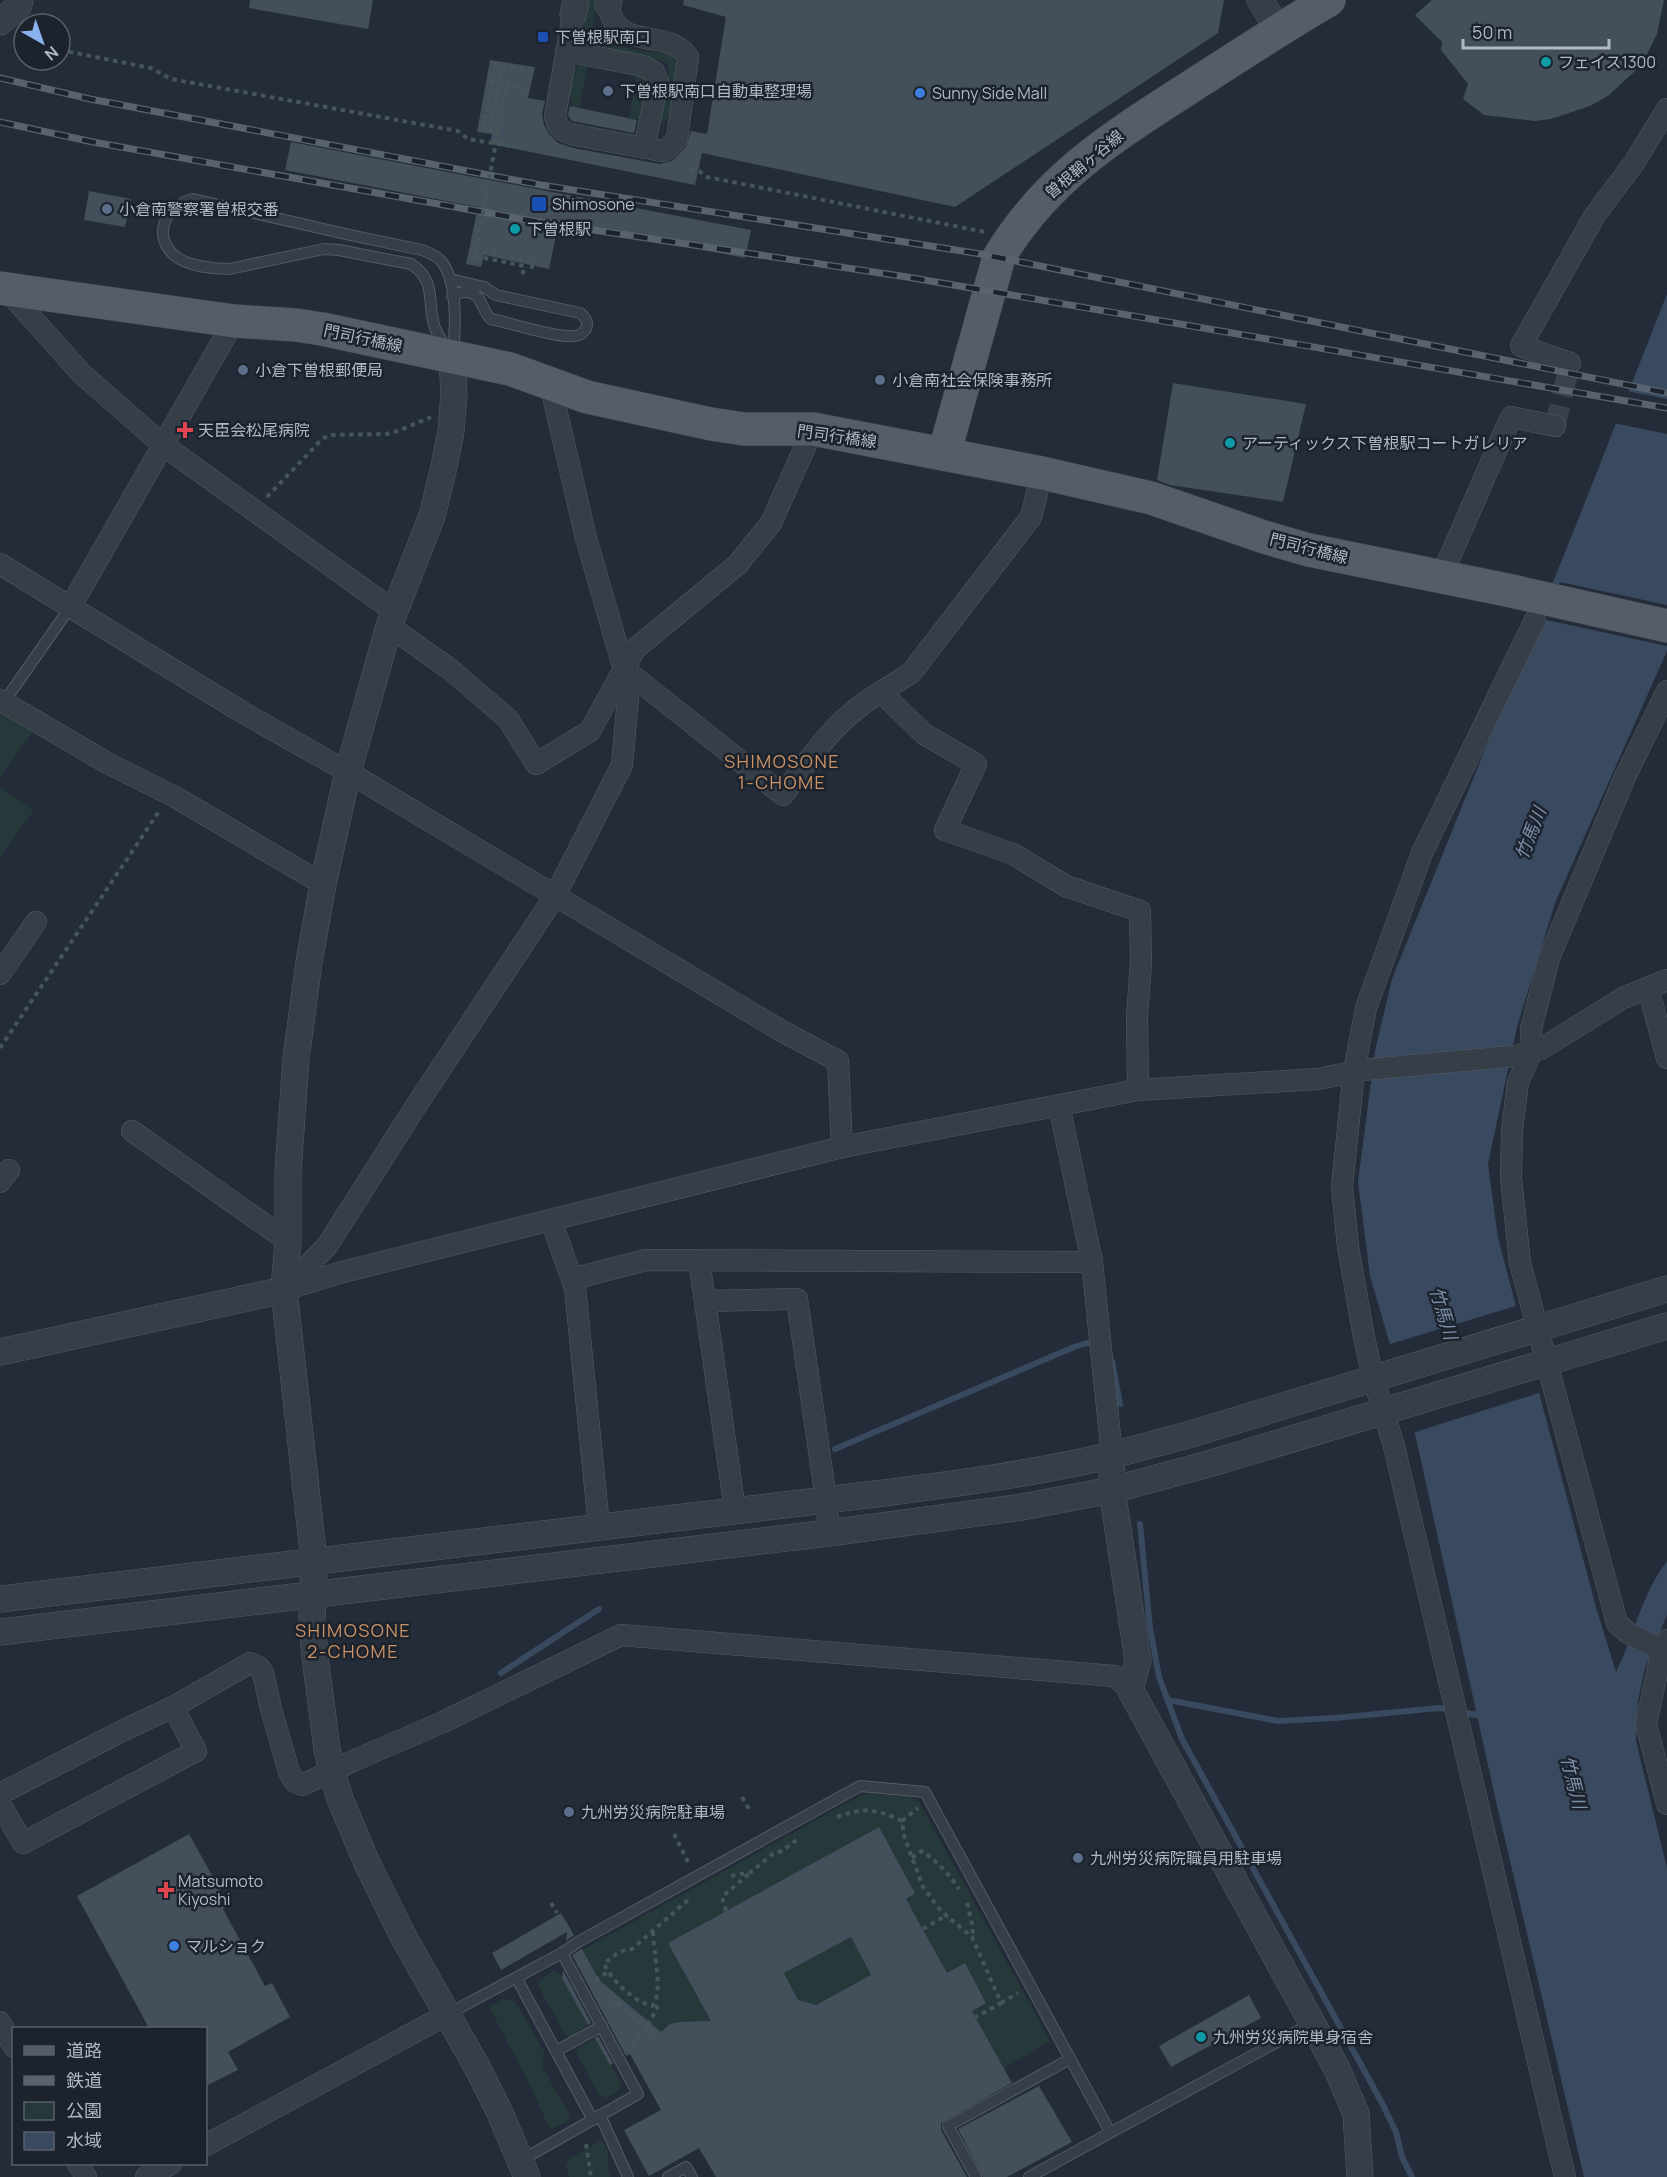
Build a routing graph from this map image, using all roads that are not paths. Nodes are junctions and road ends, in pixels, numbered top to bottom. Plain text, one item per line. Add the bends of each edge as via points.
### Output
1 (20, 0) edge
2 (1260, 0) edge
3 (1329, 0) edge
4 (608, 2) edge
5 (574, 8) edge
6 (0, 22) edge
7 (1278, 29) junction
8 (566, 51) junction
9 (1667, 109) edge
10 (644, 148) junction
11 (450, 279) junction
12 (2, 288) edge
13 (496, 295) junction
14 (452, 296) junction
15 (483, 308) junction
16 (234, 321) junction
17 (452, 357) junction
18 (1570, 363) dead end
19 (550, 383) junction
20 (1555, 426) dead end
21 (813, 429) junction
22 (163, 445) junction
23 (944, 454) junction
24 (1042, 473) junction
25 (0, 564) edge
26 (1441, 577) junction
27 (71, 606) junction
28 (392, 619) junction
29 (1535, 620) dead end
30 (1667, 626) edge
31 (624, 669) junction
32 (1667, 690) edge
33 (880, 692) junction
34 (2, 701) edge
35 (348, 772) junction
36 (323, 884) junction
37 (555, 896) junction
38 (36, 922) dead end
39 (0, 974) edge
40 (1658, 984) edge
41 (1524, 1054) junction
42 (1667, 1058) edge
43 (1358, 1070) junction
44 (1138, 1090) junction
45 (1059, 1105) junction
46 (132, 1131) dead end
47 (842, 1147) junction
48 (551, 1220) junction
49 (288, 1241) junction
50 (699, 1260) junction
51 (1092, 1262) junction
52 (572, 1279) junction
53 (1667, 1289) edge
54 (284, 1290) junction
55 (705, 1301) junction
56 (1667, 1326) edge
57 (1534, 1329) junction
58 (0, 1352) edge
59 (1543, 1363) junction
60 (1378, 1377) junction
61 (1387, 1411) junction
62 (1112, 1455) junction
63 (1112, 1490) junction
64 (826, 1499) junction
65 (735, 1510) junction
66 (599, 1526) junction
67 (829, 1533) junction
68 (314, 1561) junction
69 (313, 1594) junction
70 (0, 1599) edge
71 (0, 1632) edge
72 (1664, 1645) edge
73 (1130, 1689) junction
74 (173, 1707) junction
75 (332, 1772) junction
76 (0, 1794) edge
77 (0, 1804) edge
78 (1667, 1804) edge
79 (562, 1953) junction
80 (517, 1978) junction
81 (448, 2014) junction
82 (0, 2022) edge
83 (1312, 2023) junction
84 (602, 2026) junction
85 (12, 2043) edge
86 (556, 2051) junction
87 (1070, 2059) junction
88 (597, 2117) junction
89 (1110, 2132) junction
90 (207, 2144) edge
91 (167, 2165) edge
92 (523, 2169) edge
93 (146, 2177) edge
94 (628, 2177) edge
95 (668, 2177) edge
96 (692, 2177) edge
97 (976, 2177) edge
98 (1029, 2177) edge
99 (1360, 2177) edge
100 (1565, 2177) edge

1 - 6 street via 18,7
2 - 7 street
3 - 7 main road, 曽根鞘ヶ谷線
4 - 10 street via 611,17 623,32 678,45 688,57 676,139 662,151
5 - 8 street
7 - 23 main road, 曽根鞘ヶ谷線 via 1123,129 1088,155 1034,207 999,258
8 - 10 street via 555,116 557,125 569,134
8 - 10 street via 643,66 654,72 657,82
9 - 18 street via 1634,163 1595,215 1521,346
11 - 13 lane via 484,287
11 - 14 lane
11 - 17 lane via 441,260 422,249 204,201 183,201 164,223 165,242 176,257 218,269 324,249 411,264 428,283 435,328
12 - 16 main road, 門司行橋線
12 - 22 street via 82,374
13 - 15 lane
13 - 15 lane via 580,313 586,319 585,331 565,336 491,319
14 - 15 lane via 472,293
14 - 17 lane via 456,332
16 - 17 main road, 門司行橋線 via 322,329
16 - 22 street
17 - 19 main road, 門司行橋線 via 510,369
17 - 28 street via 454,394 443,471 432,516
19 - 21 main road, 門司行橋線 via 587,397 711,424 744,429
19 - 31 street via 586,538
20 - 26 street via 1511,417
21 - 23 main road, 門司行橋線
21 - 31 street via 771,523 738,564 635,649
22 - 27 street
22 - 28 street
23 - 24 main road, 門司行橋線
24 - 26 main road, 門司行橋線 via 1151,498 1309,550
24 - 33 street via 1031,517 911,673
25 - 27 street
26 - 30 main road, 門司行橋線
27 - 34 lane
27 - 35 street via 242,712
28 - 31 street via 508,719 536,764 590,731
28 - 35 street
29 - 43 street via 1422,853 1366,1008
31 - 33 street via 783,795 830,731
31 - 37 street via 629,687 622,765
32 - 41 street via 1625,777 1549,958
33 - 44 street via 924,734 976,764 945,830 1013,854 1066,886 1140,911
34 - 36 street
35 - 36 street
35 - 37 street
36 - 49 street via 296,1059 288,1171
37 - 47 street via 838,1061
37 - 54 street via 327,1246
38 - 39 street
40 - 41 street via 1623,998 1540,1049
40 - 42 street
41 - 43 street
41 - 57 street via 1512,1130 1511,1178 1520,1263
43 - 44 street via 1318,1079
43 - 60 street via 1342,1186 1348,1247
44 - 45 street
45 - 47 street
45 - 51 street
46 - 49 street
47 - 48 street
48 - 52 street
48 - 54 street
49 - 54 street
50 - 51 street
50 - 52 street via 646,1260
50 - 55 street
51 - 62 street
52 - 66 street
53 - 57 street
54 - 58 street
54 - 68 street
55 - 64 street via 797,1299
55 - 65 street
56 - 59 street
57 - 59 street
57 - 60 street
59 - 61 street
59 - 72 street via 1617,1623 1628,1633
60 - 61 street
60 - 62 street
61 - 63 street
61 - 100 street
62 - 63 street
62 - 64 street via 974,1481
63 - 67 street via 1022,1507
63 - 73 street via 1138,1661
64 - 65 street
64 - 67 street
65 - 66 street
66 - 68 street
67 - 69 street
68 - 69 street
68 - 70 street
69 - 71 street
69 - 75 street via 315,1658
72 - 78 street via 1646,1724
73 - 75 street via 1114,1676 621,1635
73 - 83 street
74 - 75 street via 245,1665 255,1664 263,1673 294,1781 302,1785
74 - 76 street
74 - 77 street via 196,1751 23,1843
75 - 81 street via 367,1863
79 - 80 lane
79 - 84 lane
79 - 87 lane via 860,1786 925,1792
80 - 81 lane
80 - 86 lane
81 - 90 street
81 - 92 street via 500,2113
82 - 85 street
83 - 89 lane
83 - 99 street via 1356,2114
84 - 86 lane
84 - 88 lane via 638,2094
86 - 88 lane
87 - 89 lane
87 - 97 lane via 948,2127
88 - 92 lane
88 - 94 lane
89 - 98 lane
91 - 93 street
95 - 96 lane via 686,2167

